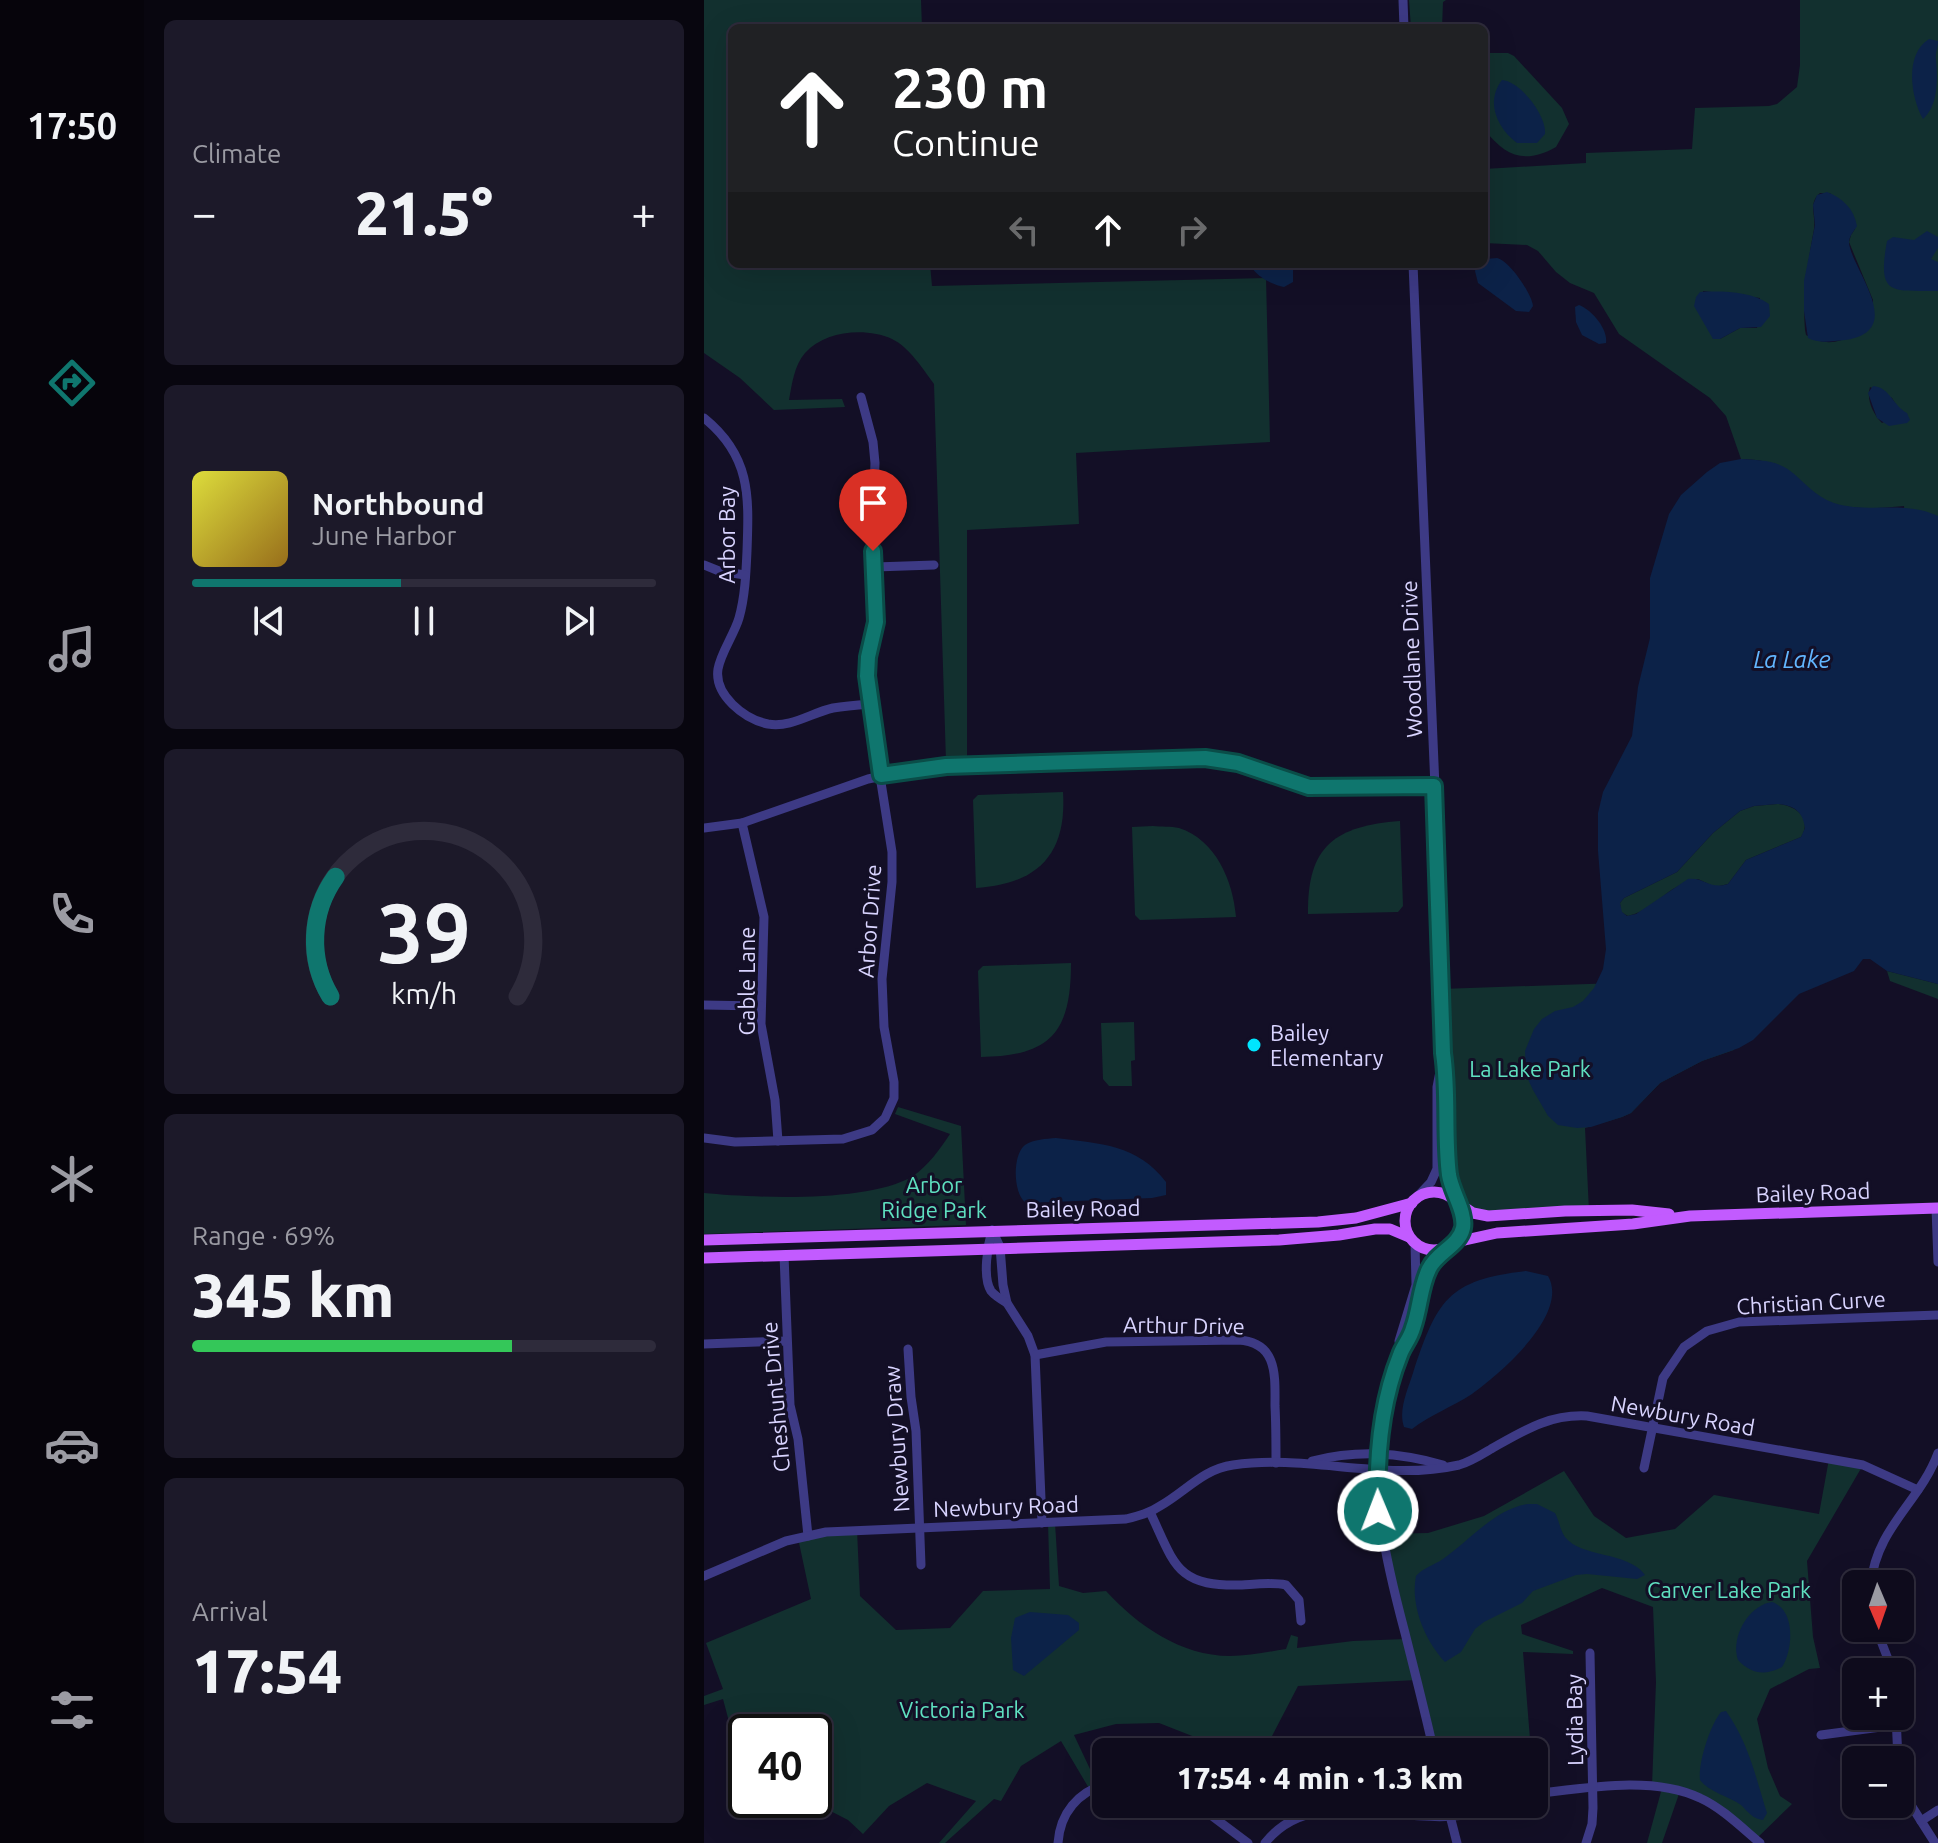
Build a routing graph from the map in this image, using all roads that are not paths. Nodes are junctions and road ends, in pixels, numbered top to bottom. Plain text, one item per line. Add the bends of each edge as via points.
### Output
1 (1403, 0) edge
2 (1404, 24) edge
3 (1413, 268) edge
4 (861, 397) dead end
5 (704, 418) edge
6 (704, 565) edge
7 (934, 565) dead end
8 (875, 567) junction
9 (745, 575) junction
10 (870, 704) junction
11 (881, 775) junction
12 (1434, 786) junction
13 (742, 823) junction
14 (704, 828) edge
15 (704, 1005) edge
16 (761, 1006) junction
17 (1443, 1053) junction
18 (704, 1138) edge
19 (778, 1141) junction
20 (1413, 1201) junction
21 (1457, 1202) junction
22 (1937, 1208) edge
23 (1690, 1216) junction
24 (992, 1230) junction
25 (704, 1240) edge
26 (1412, 1240) junction
27 (1451, 1245) junction
28 (1000, 1247) junction
29 (987, 1248) junction
30 (784, 1255) junction
31 (704, 1258) edge
32 (1938, 1262) edge
33 (1007, 1303) junction
34 (1938, 1315) edge
35 (786, 1341) junction
36 (704, 1344) edge
37 (908, 1349) dead end
38 (1401, 1350) junction
39 (1035, 1355) junction
40 (1652, 1428) junction
41 (1379, 1453) junction
42 (1938, 1453) edge
43 (1276, 1463) junction
44 (1303, 1463) junction
45 (1446, 1466) junction
46 (1644, 1468) dead end
47 (1378, 1469) junction
48 (1918, 1490) junction
49 (1150, 1512) junction
50 (1042, 1523) junction
51 (920, 1527) junction
52 (808, 1536) junction
53 (921, 1565) dead end
54 (1872, 1570) edge
55 (704, 1576) edge
56 (1301, 1621) dead end
57 (1590, 1653) dead end
58 (1846, 1730) edge
59 (1821, 1735) dead end
60 (1431, 1738) edge
61 (1593, 1787) junction
62 (1092, 1789) edge
63 (1548, 1792) edge
64 (1914, 1810) edge
65 (1938, 1810) edge
66 (1215, 1818) edge
67 (1296, 1818) edge
68 (1398, 1818) edge
69 (1456, 1818) edge
70 (1451, 1819) junction
71 (1921, 1821) junction
72 (1058, 1843) edge
73 (1248, 1843) edge
74 (1265, 1843) edge
75 (1457, 1843) edge
76 (1586, 1843) edge
77 (1760, 1843) edge
78 (1935, 1843) edge

1 - 2 street
3 - 12 street, Woodlane Drive
4 - 8 street, Arbor Drive via 875,463
5 - 9 street, Arbor Bay via 727,440 745,478
6 - 9 street
7 - 8 street
8 - 10 street, Arbor Drive
9 - 10 street, Arbor Bay via 739,618 718,669 721,691 732,703 758,720 777,724
10 - 11 street, Arbor Drive
11 - 12 street via 946,766 1205,758 1238,763 1309,787
11 - 13 street
11 - 19 street, Arbor Drive via 892,852 882,979 894,1098 885,1118 865,1133
12 - 17 street, Woodlane Drive
13 - 14 street
13 - 16 street, Gable Lane via 764,917
15 - 16 street
16 - 19 street, Gable Lane
17 - 20 street, Woodlane Drive via 1437,1087 1437,1169
17 - 21 street, Woodlane Drive via 1449,1172
18 - 19 street, Arbor Drive
20 - 21 main road via 1435,1192
20 - 24 main road, Bailey Road via 1356,1218 1318,1222
20 - 26 main road via 1405,1216
21 - 23 main road, Bailey Road via 1488,1216 1632,1210
21 - 27 main road via 1464,1226
22 - 23 main road, Bailey Road
22 - 32 street
23 - 27 main road, Bailey Road via 1497,1233
24 - 25 main road, Bailey Road
24 - 28 street
24 - 29 street
26 - 27 main road via 1429,1250
26 - 28 main road, Bailey Road via 1390,1229 1375,1229 1279,1240
26 - 38 street via 1416,1285
27 - 38 street via 1430,1267 1413,1329
28 - 29 main road, Bailey Road
28 - 33 street
29 - 30 main road, Bailey Road
29 - 33 street via 989,1288
30 - 31 main road, Bailey Road
30 - 35 street, Cheshunt Drive
33 - 39 street
34 - 40 street, Christian Curve via 1717,1327 1696,1338 1670,1364
35 - 36 street
35 - 52 street, Cheshunt Drive
37 - 51 street, Newbury Draw
38 - 41 street via 1385,1403
39 - 43 street, Arthur Drive via 1106,1342 1254,1343 1265,1350 1274,1368
39 - 50 street
40 - 45 street, Newbury Road via 1562,1416 1536,1424 1468,1462
40 - 46 street, Christian Curve
40 - 48 street, Newbury Road via 1863,1465
41 - 44 street, Newbury Road
41 - 45 street, Newbury Road
41 - 47 street
42 - 48 street
43 - 44 street, Newbury Road
43 - 49 street, Newbury Road via 1216,1469
44 - 47 street, Newbury Road
45 - 47 street, Newbury Road
47 - 60 street via 1383,1546
48 - 54 street via 1883,1540
49 - 50 street, Newbury Road via 1119,1520
49 - 56 street via 1170,1557 1190,1577 1210,1585 1286,1585 1299,1600
50 - 51 street, Newbury Road
51 - 52 street, Newbury Road
51 - 53 street, Newbury Draw
52 - 55 street, Newbury Road
57 - 61 street, Lydia Bay
58 - 59 street
61 - 63 street
61 - 76 street, Lydia Bay via 1593,1821
61 - 77 street via 1657,1787 1688,1793 1714,1806
62 - 72 street via 1073,1804
64 - 71 street
65 - 71 street
66 - 73 street
67 - 74 street
68 - 70 street
69 - 70 street
70 - 75 street
71 - 78 street

